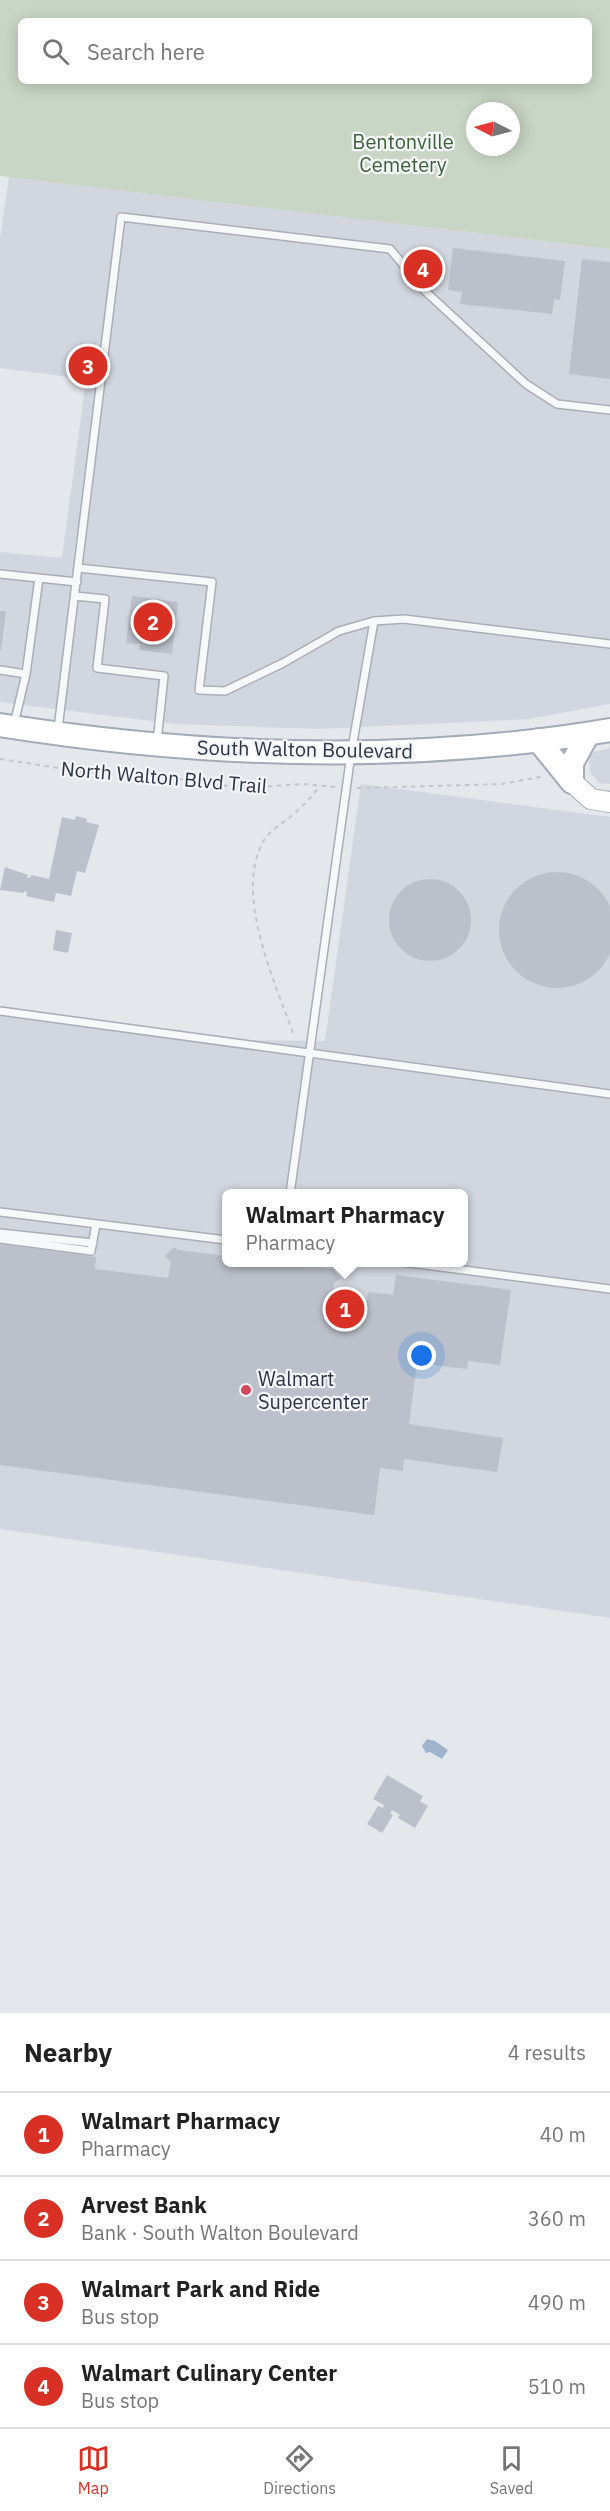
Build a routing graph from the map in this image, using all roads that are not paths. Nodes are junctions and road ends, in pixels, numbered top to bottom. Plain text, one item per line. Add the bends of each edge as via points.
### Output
1 (610, 410) edge
2 (78, 568) junction
3 (0, 574) edge
4 (39, 578) junction
5 (77, 582) junction
6 (75, 596) junction
7 (374, 621) junction
8 (610, 644) edge
9 (0, 670) edge
10 (26, 674) junction
11 (7, 726) edge
12 (610, 730) edge
13 (58, 734) junction
14 (588, 734) junction
15 (538, 740) junction
16 (157, 744) junction
17 (351, 754) junction
18 (572, 782) junction
19 (610, 802) edge
20 (0, 1011) edge
21 (309, 1054) junction
22 (610, 1094) edge
23 (291, 1189) edge
24 (0, 1212) edge
25 (96, 1224) junction
26 (0, 1233) edge
27 (0, 1239) edge
28 (222, 1240) edge
29 (93, 1243) junction
30 (434, 1267) edge
31 (610, 1289) edge

1 - 2 lane via 556,404 526,384 433,299 390,249 121,218
2 - 5 lane
2 - 7 lane via 212,582 199,690 225,691 339,631
3 - 4 lane
4 - 5 lane
4 - 10 lane
5 - 6 lane
6 - 13 lane
6 - 16 lane via 105,599 96,668 164,676
7 - 8 lane via 404,619
7 - 17 lane
9 - 10 lane
10 - 11 lane
11 - 13 main road, South Walton Boulevard
12 - 14 main road, South Walton Boulevard
13 - 16 main road, South Walton Boulevard
14 - 15 main road, South Walton Boulevard
14 - 18 main road via 572,763
15 - 17 main road, South Walton Boulevard
15 - 18 main road
16 - 17 main road, South Walton Boulevard
17 - 21 lane
18 - 19 main road via 591,799
20 - 21 lane
21 - 22 lane
21 - 23 lane
24 - 25 lane
25 - 28 lane
25 - 29 lane
26 - 29 lane
27 - 29 lane via 91,1251
30 - 31 lane

